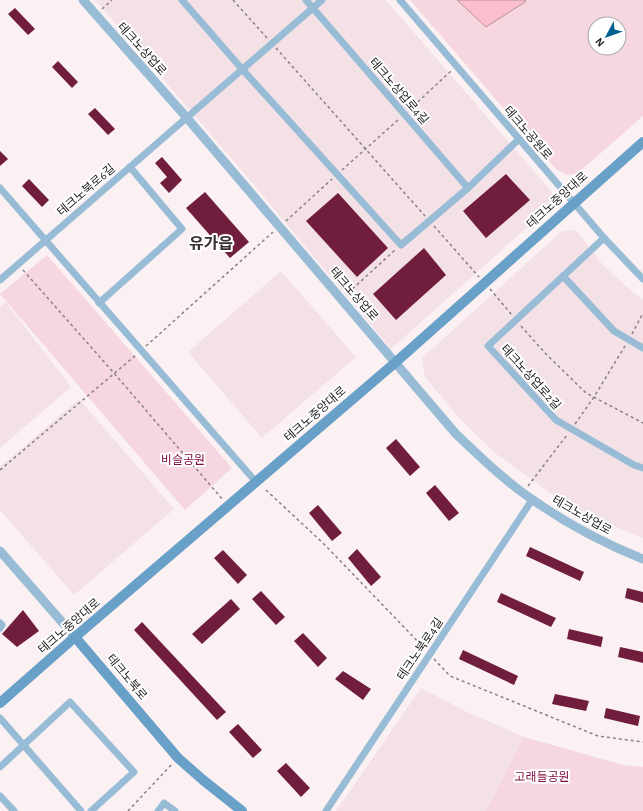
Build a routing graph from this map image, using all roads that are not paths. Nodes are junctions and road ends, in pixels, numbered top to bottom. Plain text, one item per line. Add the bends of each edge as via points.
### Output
1 (83, 0) edge
2 (182, 0) edge
3 (306, 0) edge
4 (322, 0) edge
5 (400, 0) edge
6 (313, 8) junction
7 (242, 69) junction
8 (187, 118) junction
9 (519, 140) junction
10 (643, 142) edge
11 (130, 167) junction
12 (0, 188) edge
13 (468, 188) junction
14 (574, 203) junction
15 (604, 238) junction
16 (45, 241) junction
17 (563, 276) junction
18 (643, 278) edge
19 (0, 280) edge
20 (99, 303) junction
21 (643, 348) edge
22 (396, 362) junction
23 (643, 468) edge
24 (256, 482) junction
25 (532, 500) junction
26 (0, 552) edge
27 (643, 559) edge
28 (0, 623) edge
29 (0, 628) edge
30 (75, 637) junction
31 (0, 703) edge
32 (0, 718) edge
33 (24, 745) junction
34 (0, 767) edge
35 (0, 796) edge
36 (14, 811) edge
37 (81, 811) edge
38 (91, 811) edge
39 (158, 811) edge
40 (175, 811) edge
41 (242, 811) edge
42 (326, 811) edge

1 - 8 street, 테크노상업로
2 - 7 street
3 - 6 street, 테크노상업로4길
4 - 6 street
5 - 9 street, 테크노공원로
6 - 7 street
6 - 13 street, 테크노상업로4길
7 - 8 street
7 - 13 street via 400,245
8 - 11 street, 테크노북로6길
8 - 22 street, 테크노상업로
9 - 13 street
9 - 14 street, 테크노공원로
10 - 14 main road, 테크노중앙대로
11 - 16 street, 테크노북로6길
11 - 20 street via 182,229
12 - 16 street
14 - 15 street, 테크노공원로
14 - 22 main road, 테크노중앙대로
15 - 17 street
15 - 18 street, 테크노공원로
16 - 19 street, 테크노북로6길
16 - 20 street
17 - 21 street via 614,331
17 - 23 street, 테크노상업로2길 via 488,346 556,420
20 - 24 street
22 - 24 main road, 테크노중앙대로
22 - 25 street, 테크노상업로 via 456,434
24 - 30 main road, 테크노중앙대로
25 - 27 street, 테크노상업로 via 614,548
25 - 42 street, 테크노북로4길
26 - 30 street, 테크노북로
28 - 29 street
30 - 31 main road, 테크노중앙대로
30 - 41 main road, 테크노북로 via 178,758
32 - 33 street
33 - 34 street
33 - 37 street
33 - 38 street via 70,702 134,772
35 - 36 street
39 - 40 street via 164,803

